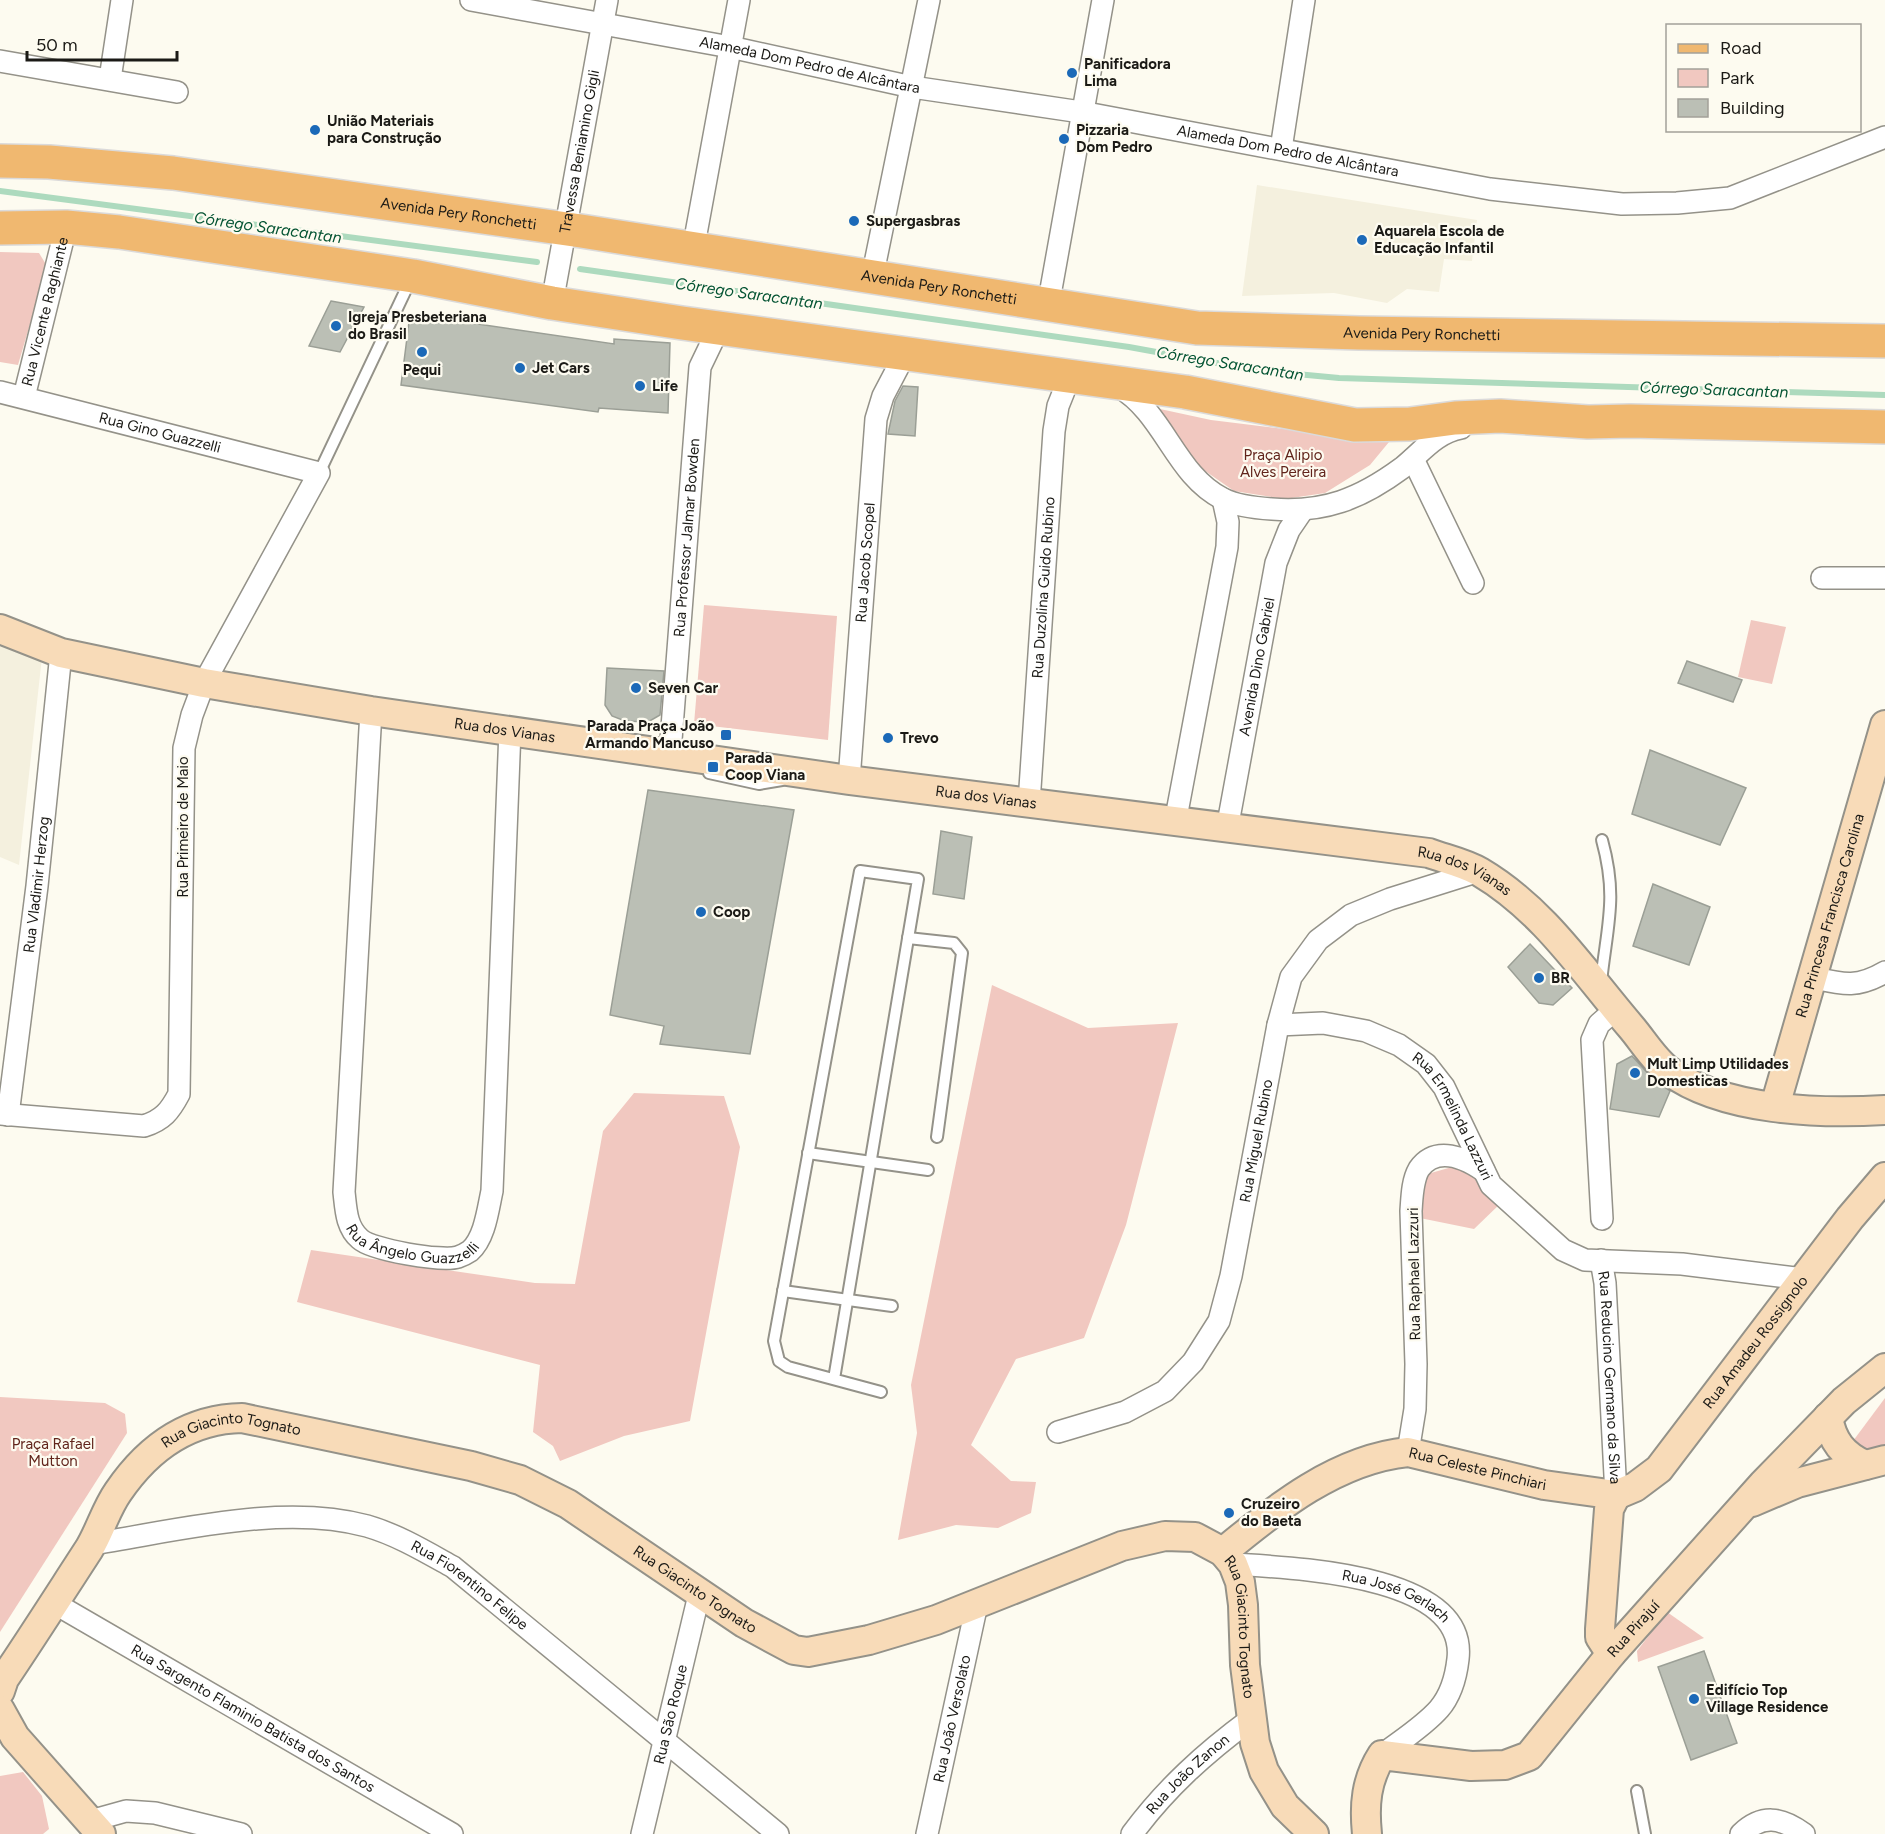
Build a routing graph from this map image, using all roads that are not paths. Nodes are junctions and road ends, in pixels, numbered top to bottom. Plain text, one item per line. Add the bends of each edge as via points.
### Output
1 (122, 0) edge
2 (471, 0) edge
3 (608, 0) edge
4 (739, 0) edge
5 (929, 0) edge
6 (1103, 0) edge
7 (1304, 0) edge
8 (603, 24) junction
9 (730, 47) junction
10 (0, 61) edge
11 (110, 79) junction
12 (912, 87) junction
13 (177, 92) dead end
14 (1081, 112) junction
15 (1885, 137) edge
16 (1281, 149) junction
17 (0, 161) edge
18 (66, 227) junction
19 (0, 228) edge
20 (562, 241) junction
21 (693, 250) junction
22 (413, 276) junction
23 (872, 278) junction
24 (554, 291) junction
25 (1048, 306) junction
26 (723, 328) junction
27 (1885, 341) edge
28 (905, 354) junction
29 (1083, 377) junction
30 (0, 392) edge
31 (24, 397) junction
32 (1588, 422) junction
33 (1885, 427) edge
34 (1413, 459) junction
35 (319, 473) junction
36 (1223, 499) junction
37 (1302, 511) junction
38 (1822, 578) dead end
39 (1885, 578) edge
40 (1473, 583) dead end
41 (0, 629) edge
42 (61, 653) junction
43 (204, 682) junction
44 (371, 711) junction
45 (1885, 725) edge
46 (510, 730) junction
47 (683, 764) junction
48 (849, 780) junction
49 (1029, 802) junction
50 (1175, 823) junction
51 (1227, 829) junction
52 (1602, 840) dead end
53 (1479, 871) junction
54 (908, 938) junction
55 (1885, 972) edge
56 (1810, 977) junction
57 (1608, 1000) junction
58 (1278, 1025) junction
59 (1775, 1106) junction
60 (1885, 1110) edge
61 (4, 1115) edge
62 (937, 1137) dead end
63 (808, 1153) junction
64 (871, 1162) junction
65 (928, 1170) dead end
66 (1484, 1171) junction
67 (1885, 1178) edge
68 (1602, 1219) dead end
69 (1601, 1260) junction
70 (1803, 1279) junction
71 (783, 1291) junction
72 (848, 1300) junction
73 (892, 1306) dead end
74 (1885, 1368) edge
75 (834, 1379) junction
76 (881, 1392) dead end
77 (1828, 1417) junction
78 (1058, 1432) dead end
79 (1408, 1452) junction
80 (1875, 1463) edge
81 (1616, 1495) junction
82 (1742, 1507) junction
83 (92, 1544) junction
84 (1228, 1558) junction
85 (699, 1595) junction
86 (54, 1603) junction
87 (977, 1604) junction
88 (1646, 1616) junction
89 (1611, 1654) junction
90 (2, 1705) edge
91 (1251, 1719) junction
92 (664, 1739) junction
93 (1382, 1755) junction
94 (1637, 1791) dead end
95 (88, 1830) edge
96 (241, 1834) edge
97 (452, 1834) edge
98 (642, 1834) edge
99 (778, 1834) edge
100 (927, 1834) edge
101 (1132, 1834) edge
102 (1314, 1834) edge
103 (1367, 1834) edge
104 (1645, 1834) edge
105 (1741, 1834) edge
106 (1804, 1834) edge

1 - 11 street
2 - 8 street, Alameda Dom Pedro de Alcântara
3 - 8 street, Travessa Beniamino Gigli
4 - 9 street
5 - 12 street
6 - 14 street
7 - 16 street
8 - 9 street, Alameda Dom Pedro de Alcântara
8 - 20 street, Travessa Beniamino Gigli
9 - 12 street, Alameda Dom Pedro de Alcântara
9 - 21 street
10 - 11 street
11 - 13 street
12 - 14 street, Alameda Dom Pedro de Alcântara
12 - 23 street
14 - 16 street, Alameda Dom Pedro de Alcântara
14 - 25 street
15 - 16 street, Alameda Dom Pedro de Alcântara via 1730,198 1677,203 1622,204 1490,189
17 - 20 main road, Avenida Pery Ronchetti via 173,173
18 - 19 main road
18 - 22 main road
18 - 31 street, Rua Vicente Raghiante
20 - 21 main road, Avenida Pery Ronchetti
20 - 24 street, Travessa Beniamino Gigli
21 - 23 main road, Avenida Pery Ronchetti
22 - 24 main road
22 - 35 lane, Rua Primeiro de Maio
23 - 25 main road, Avenida Pery Ronchetti
24 - 26 main road
25 - 27 main road, Avenida Pery Ronchetti via 1222,330
26 - 28 main road
26 - 47 street, Rua Professor Jalmar Bowden via 712,340 700,367
28 - 29 main road
28 - 48 street, Rua Jacob Scopel via 876,419
29 - 32 main road via 1355,425 1500,416
29 - 36 street via 1118,387 1144,405 1185,466
29 - 49 street, Rua Duzolina Guido Rubino via 1058,406 1054,431
30 - 31 street, Rua Gino Guazzelli
31 - 35 street, Rua Gino Guazzelli
32 - 33 main road
32 - 34 street via 1459,428 1437,437
34 - 37 street via 1383,482 1353,497 1326,508
34 - 40 street
35 - 43 street, Rua Primeiro de Maio
36 - 37 street via 1253,508
36 - 50 street via 1228,522 1227,547
37 - 51 street, Avenida Dino Gabriel via 1289,530 1276,563
38 - 39 street
41 - 42 main road, Rua dos Vianas
42 - 43 main road, Rua dos Vianas
42 - 61 street, Rua Vladimir Herzog via 37,886
43 - 44 main road, Rua dos Vianas
43 - 61 street, Rua Primeiro de Maio via 184,748 179,1094 170,1111 157,1122 144,1126
44 - 46 main road, Rua dos Vianas
44 - 46 street, Rua Ângelo Guazzelli via 344,1192 350,1228 360,1240 439,1258 458,1257 471,1250 481,1232 492,1191
45 - 56 main road, Rua Princesa Francisca Carolina
46 - 47 main road, Rua dos Vianas via 633,748
47 - 48 main road, Rua dos Vianas
48 - 49 main road, Rua dos Vianas
49 - 50 main road, Rua dos Vianas
50 - 51 main road, Rua dos Vianas
51 - 53 main road, Rua dos Vianas via 1429,853
52 - 57 lane via 1610,870 1612,905
53 - 57 main road, Rua dos Vianas via 1521,900 1564,943
53 - 58 street, Rua Miguel Rubino via 1351,915 1318,940 1291,977
54 - 62 lane via 954,943 962,953
54 - 63 lane via 918,879 860,871
54 - 64 lane
55 - 56 street via 1867,983 1847,985
56 - 59 main road, Rua Princesa Francisca Carolina
57 - 59 main road, Rua dos Vianas via 1669,1071 1701,1088 1737,1100
57 - 68 street via 1592,1040
58 - 66 street, Rua Ermelinda Lazzuri via 1323,1023 1366,1031 1399,1045 1426,1064 1444,1086
58 - 78 street, Rua Miguel Rubino via 1219,1321 1192,1362 1165,1391 1125,1412
59 - 60 main road, Rua dos Vianas via 1829,1111
63 - 64 lane
63 - 71 lane
64 - 65 lane
64 - 72 lane
66 - 69 street, Rua Ermelinda Lazzuri via 1491,1185 1563,1250 1585,1260
66 - 79 street, Rua Raphael Lazzuri via 1456,1156 1443,1155 1420,1168 1414,1182 1411,1212 1415,1409
67 - 70 main road, Rua Amadeu Rossignolo
69 - 70 street, Rua Ermelinda Lazzuri via 1682,1264
69 - 81 street, Rua Reducino Germano da Silva
70 - 81 main road, Rua Amadeu Rossignolo via 1659,1469
71 - 72 lane
71 - 75 lane via 774,1341 779,1361
72 - 73 lane
72 - 75 lane
74 - 77 main road
75 - 76 lane
77 - 80 main road via 1831,1434 1847,1455
77 - 82 main road
79 - 81 main road, Rua Celeste Pinchiari via 1544,1485
79 - 84 main road, Rua Celeste Pinchiari via 1368,1460 1318,1483 1269,1513
80 - 82 main road, Rua Pirajuí via 1797,1483
81 - 88 main road, Rua Reducino Germano da Silva via 1626,1515 1619,1619 1633,1623
81 - 89 main road, Rua Reducino Germano da Silva via 1609,1509 1600,1629 1600,1637
82 - 88 main road, Rua Pirajuí
83 - 85 main road, Rua Giacinto Tognato via 117,1493 143,1460 166,1440 222,1419 242,1418 520,1480 568,1504
83 - 86 main road, Rua Giacinto Tognato
83 - 92 street, Rua Fiorentino Felipe via 277,1518 367,1526 414,1545 453,1567
84 - 87 main road, Rua Giacinto Tognato via 1195,1538 1165,1536 1122,1546
84 - 91 main road, Rua Giacinto Tognato via 1240,1582
84 - 93 street, Rua José Gerlach via 1376,1581 1421,1600 1441,1613 1455,1630 1460,1646 1450,1693 1438,1710
85 - 87 main road, Rua Giacinto Tognato via 794,1650 808,1652 870,1640
85 - 92 street, Rua São Roque
86 - 90 main road, Rua Giacinto Tognato
86 - 97 street, Rua Sargento Flaminio Batista dos Santos
87 - 100 street, Rua João Versolato
88 - 89 main road, Rua Pirajuí
89 - 93 main road, Rua Pirajuí via 1529,1755 1505,1765 1471,1766
90 - 95 main road
91 - 101 street, Rua João Zanon via 1182,1774
91 - 102 main road, Rua Giacinto Tognato via 1264,1771 1285,1806
92 - 98 street, Rua São Roque
92 - 99 street, Rua Fiorentino Felipe
93 - 103 main road, Rua José Gerlach via 1366,1791
94 - 104 lane
95 - 96 street via 126,1811 155,1813
105 - 106 street via 1752,1822 1770,1819

